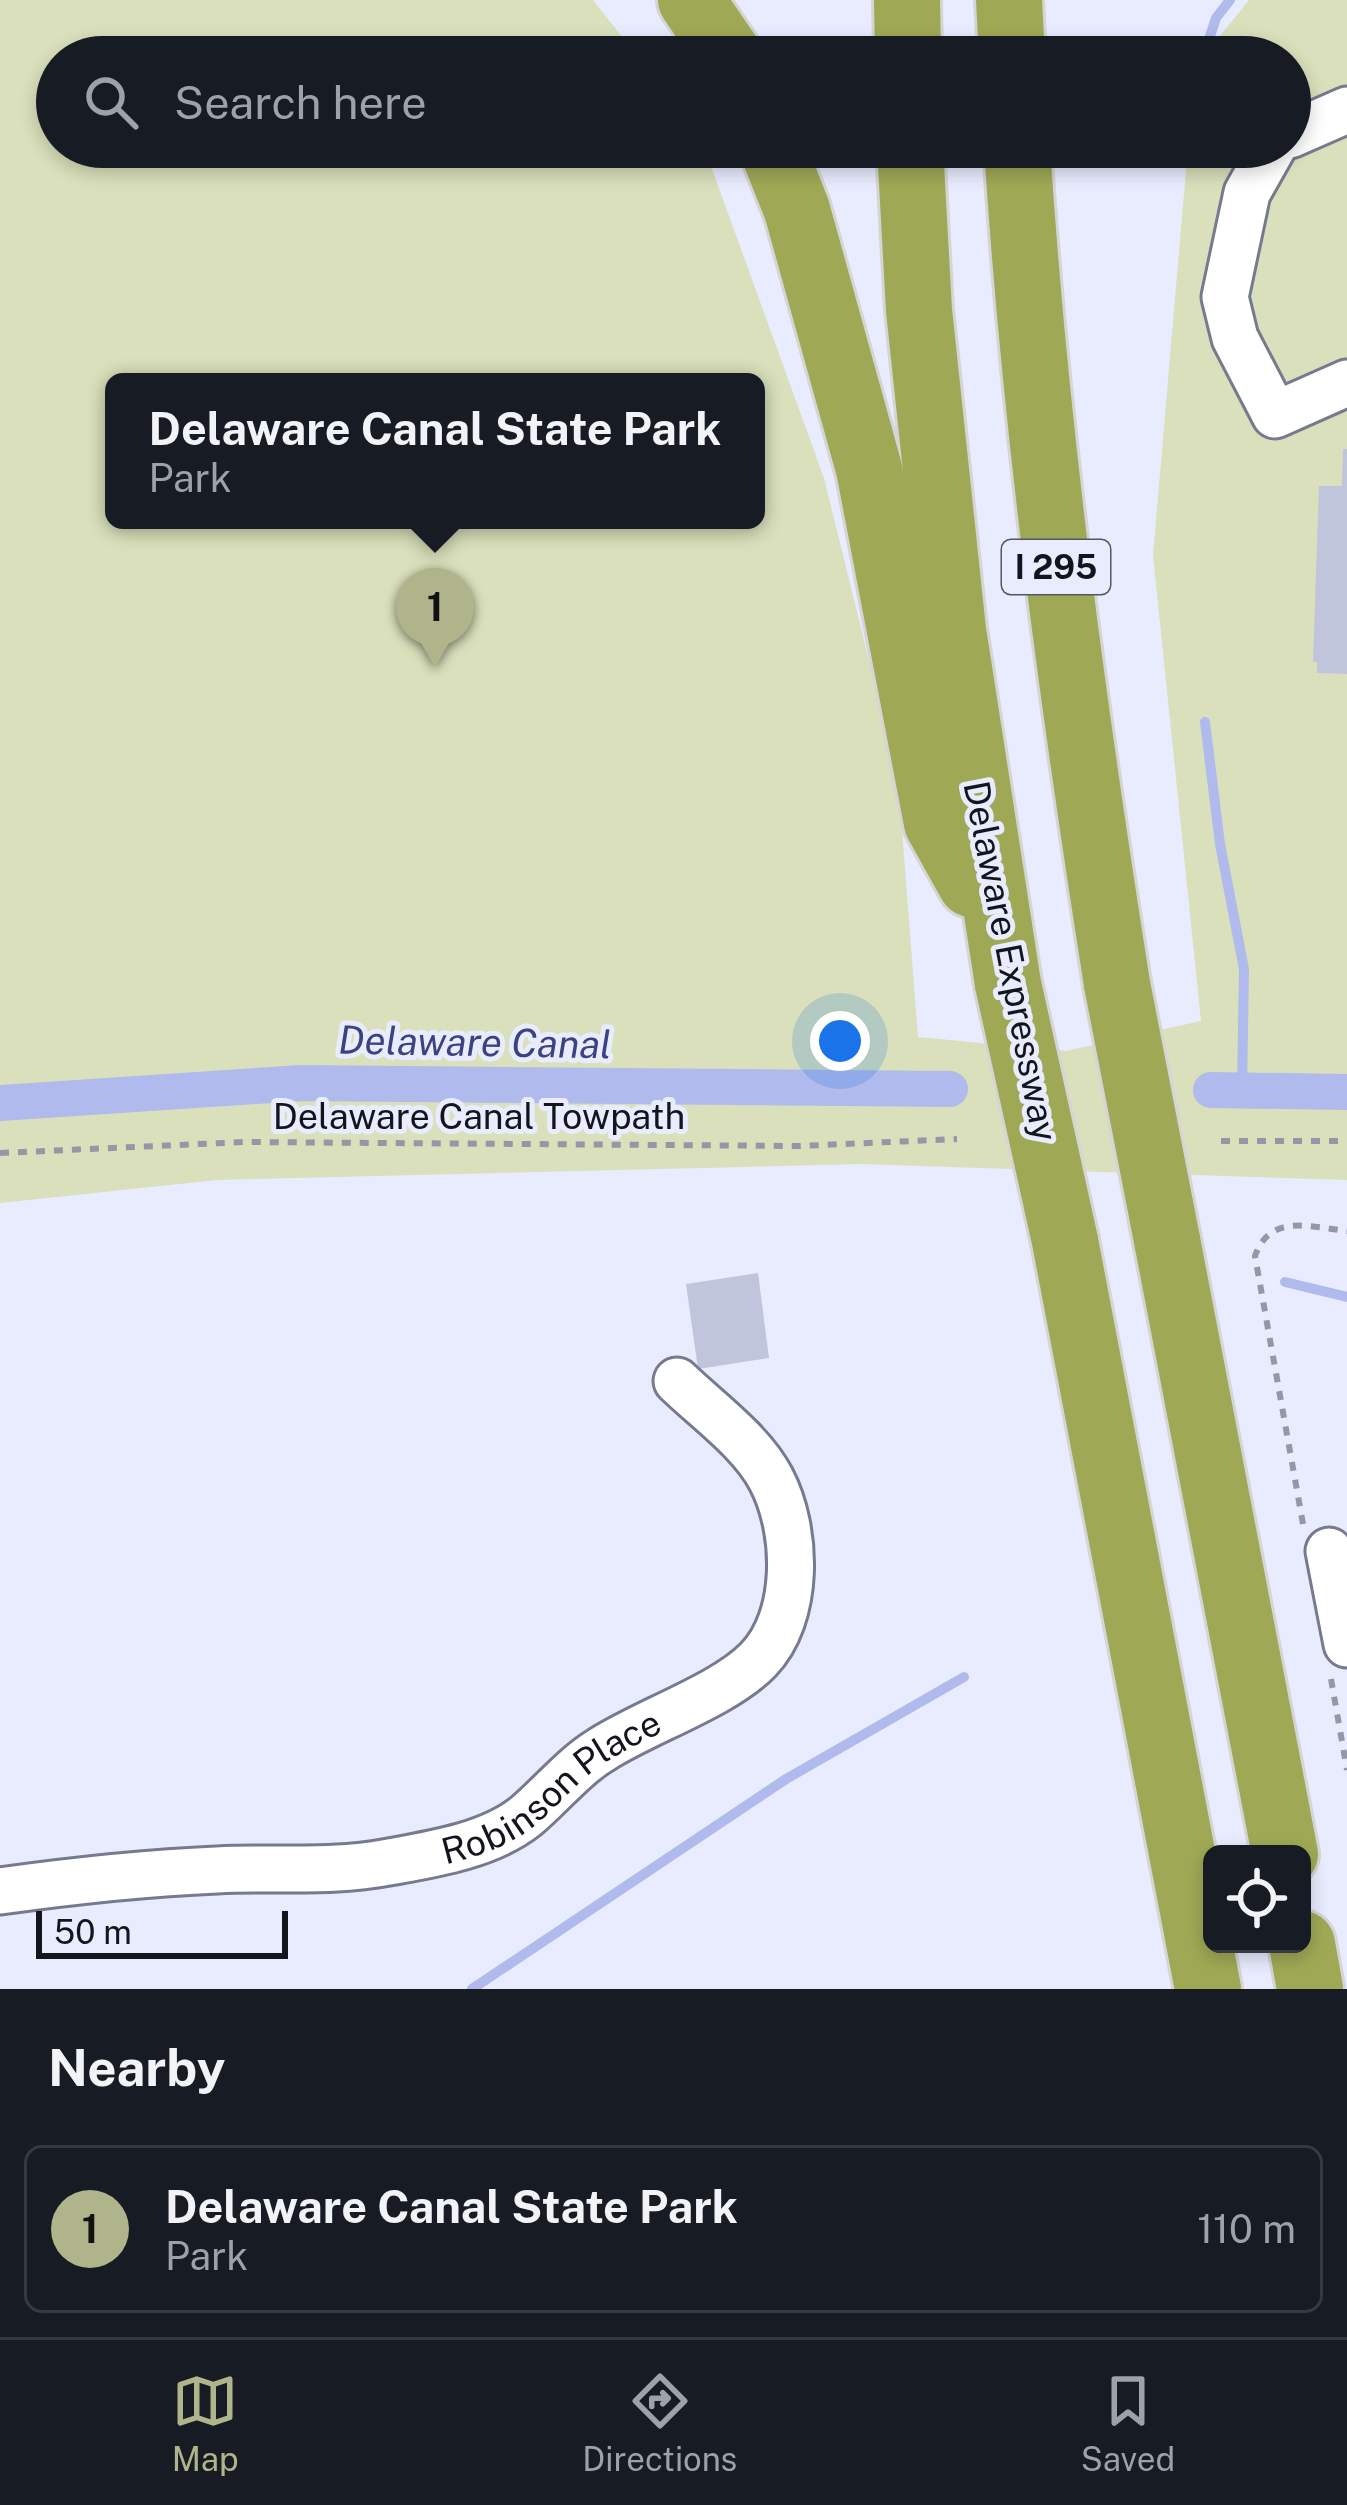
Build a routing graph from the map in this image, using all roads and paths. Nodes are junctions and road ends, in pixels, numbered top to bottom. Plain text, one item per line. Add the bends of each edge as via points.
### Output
1 (691, 0) edge
2 (907, 0) edge
3 (1009, 0) edge
4 (716, 36) edge
5 (908, 36) edge
6 (1011, 36) edge
7 (1347, 110) edge
8 (1311, 126) edge
9 (780, 168) edge
10 (911, 168) edge
11 (1018, 168) edge
12 (1261, 168) edge
13 (1347, 382) edge
14 (1005, 962) junction
15 (957, 1139) dead end
16 (1221, 1141) dead end
17 (1347, 1141) edge
18 (0, 1153) edge
19 (1347, 1231) edge
20 (677, 1381) dead end
21 (1316, 1540) joint
22 (1338, 1655) edge
23 (1347, 1770) edge
24 (1283, 1845) edge
25 (0, 1891) edge
26 (1304, 1953) edge
27 (1208, 1989) edge
28 (1310, 1989) edge

1 - 4 highway
2 - 5 highway
3 - 6 highway
7 - 8 street
9 - 14 highway via 869,469 937,823
10 - 14 highway, Delaware Expressway / I 295 via 953,630
11 - 24 highway, I 295, bridge via 1053,545 1117,984
12 - 13 street via 1247,193 1226,280 1228,318 1275,415
14 - 27 highway, Delaware Expressway / I 295, bridge
15 - 18 path, Delaware Canal Towpath via 800,1146 245,1142
16 - 17 path
19 - 21 path via 1273,1230 1255,1256
20 - 25 street, Robinson Place via 753,1454 781,1504 785,1611 775,1638 743,1672 593,1754 501,1833 462,1845 387,1863 92,1878
21 - 22 street
22 - 23 path
26 - 28 highway

